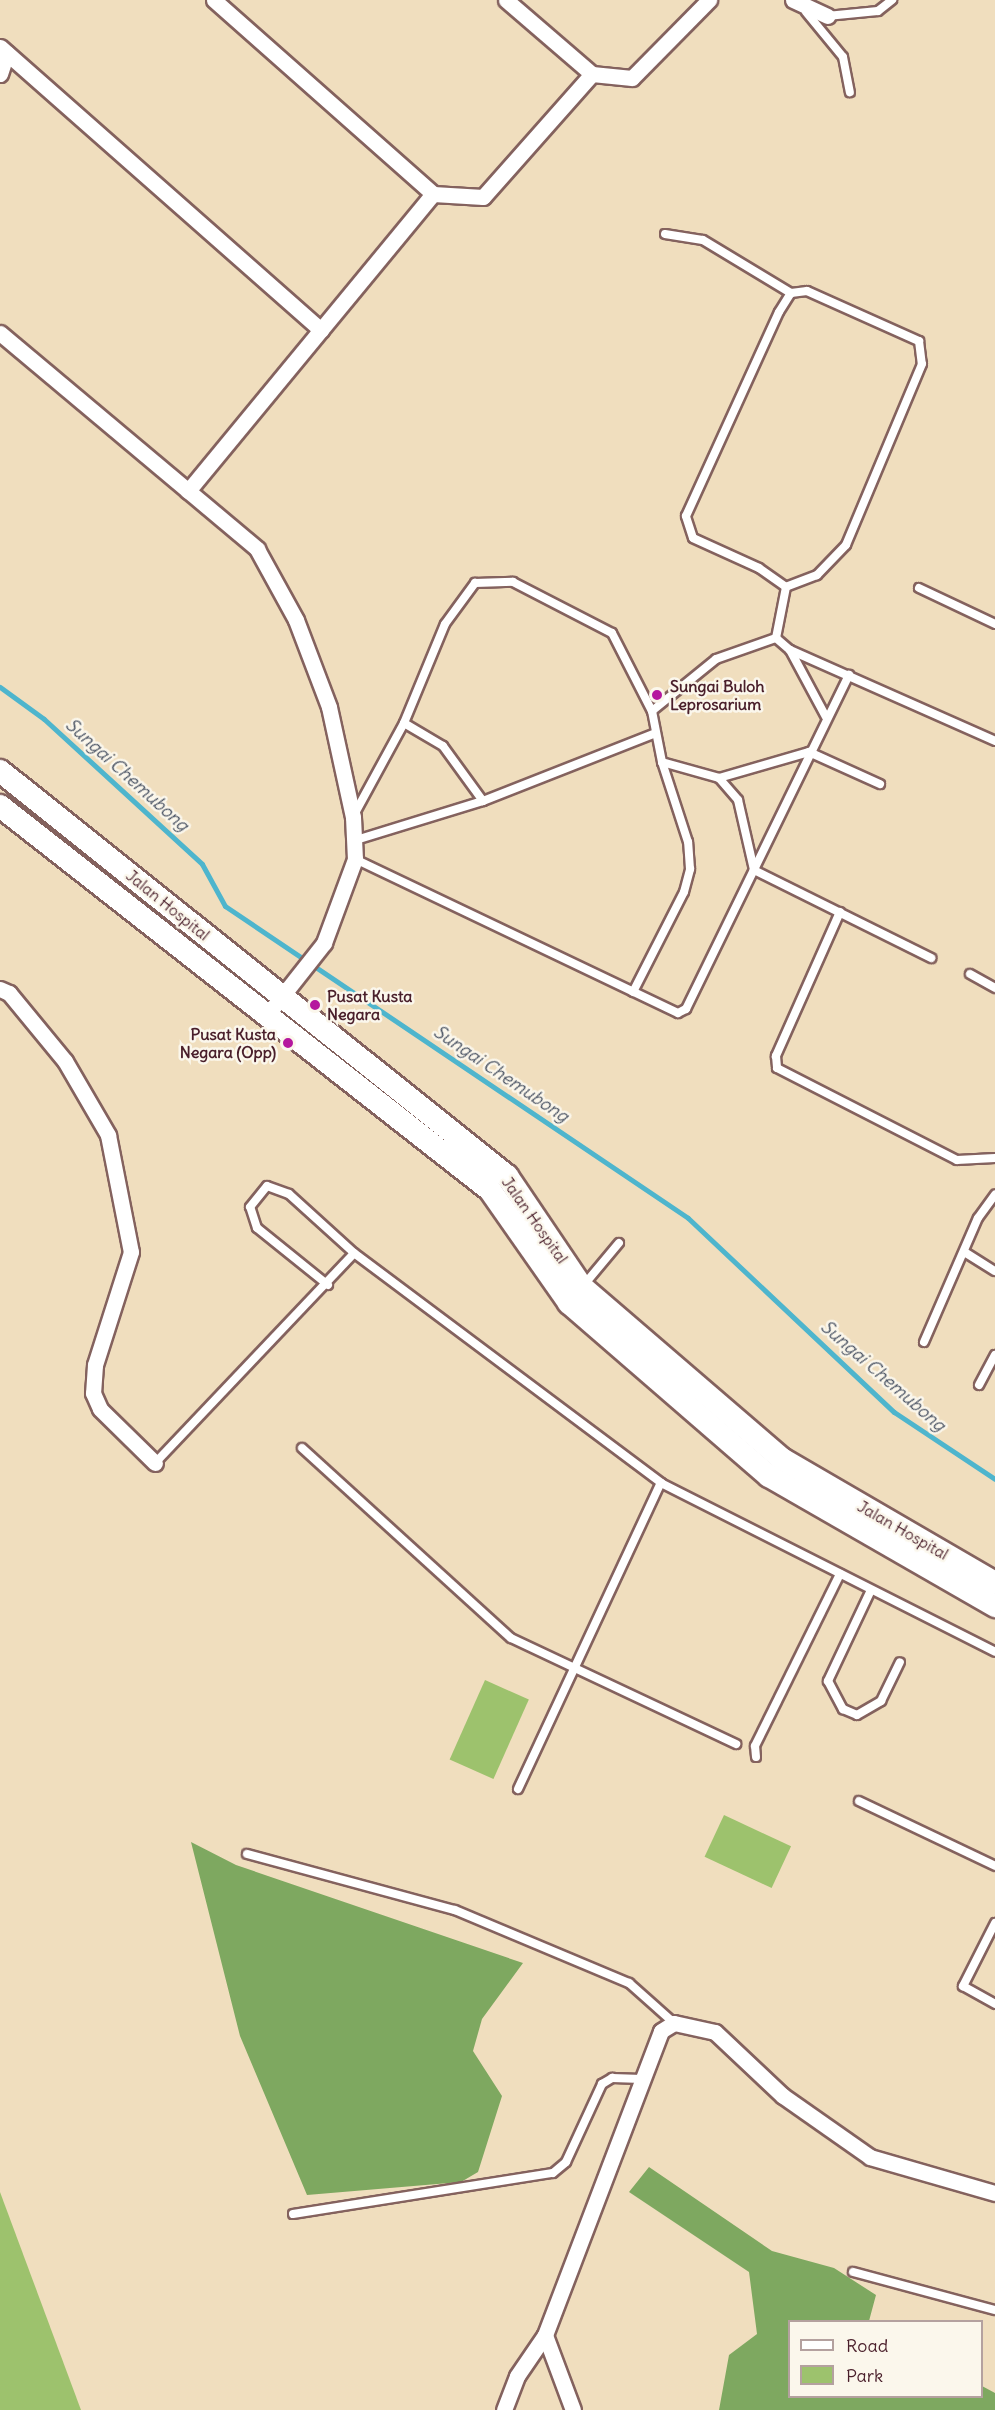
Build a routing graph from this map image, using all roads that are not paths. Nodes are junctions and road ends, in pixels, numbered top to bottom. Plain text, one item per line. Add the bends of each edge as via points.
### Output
1 (214, 0) edge
2 (506, 0) edge
3 (709, 0) edge
4 (892, 0) edge
5 (796, 2) edge
6 (827, 16) joint
7 (3, 50) edge
8 (0, 74) edge
9 (592, 74) junction
10 (850, 92) dead end
11 (433, 194) junction
12 (665, 234) dead end
13 (791, 293) junction
14 (321, 330) junction
15 (0, 333) edge
16 (188, 491) junction
17 (786, 587) junction
18 (919, 588) dead end
19 (995, 624) edge
20 (776, 638) junction
21 (790, 650) junction
22 (849, 675) junction
23 (652, 711) junction
24 (826, 717) junction
25 (404, 723) junction
26 (653, 734) junction
27 (995, 741) edge
28 (809, 752) junction
29 (662, 762) junction
30 (0, 771) edge
31 (719, 778) junction
32 (880, 784) dead end
33 (483, 801) junction
34 (0, 806) edge
35 (353, 817) junction
36 (356, 840) junction
37 (355, 859) junction
38 (754, 870) junction
39 (840, 912) junction
40 (931, 958) dead end
41 (970, 974) dead end
42 (995, 987) edge
43 (0, 989) edge
44 (633, 992) junction
45 (281, 997) junction
46 (995, 1158) edge
47 (995, 1195) edge
48 (619, 1244) dead end
49 (354, 1253) junction
50 (966, 1253) junction
51 (995, 1271) edge
52 (328, 1285) junction
53 (575, 1295) junction
54 (924, 1342) dead end
55 (995, 1355) edge
56 (979, 1385) dead end
57 (302, 1448) dead end
58 (155, 1464) joint
59 (661, 1483) junction
60 (840, 1575) junction
61 (995, 1584) edge
62 (871, 1590) junction
63 (995, 1606) edge
64 (995, 1652) edge
65 (900, 1662) dead end
66 (574, 1668) junction
67 (736, 1744) dead end
68 (756, 1757) dead end
69 (518, 1789) dead end
70 (859, 1801) dead end
71 (247, 1854) dead end
72 (995, 1866) edge
73 (995, 1923) edge
74 (995, 2004) edge
75 (674, 2023) junction
76 (642, 2079) junction
77 (995, 2193) edge
78 (293, 2214) dead end
79 (853, 2272) dead end
80 (995, 2310) edge
81 (545, 2335) junction
82 (504, 2410) edge
83 (573, 2410) edge

1 - 11 street
2 - 9 street
3 - 9 street via 632,78
4 - 6 lane via 878,11
5 - 6 street
5 - 10 lane via 843,57
7 - 8 street
7 - 14 street
9 - 11 street via 483,197
11 - 14 street
12 - 13 lane via 703,240
13 - 17 lane via 686,516 693,538 759,568
13 - 17 lane via 807,291 919,341 922,364 846,545 817,575
14 - 16 street
15 - 16 street
16 - 35 street via 257,549 296,620 329,707
17 - 20 lane
18 - 19 lane
20 - 21 lane
20 - 23 lane via 716,659
21 - 22 lane
21 - 24 lane
22 - 24 lane
22 - 27 lane
23 - 25 lane via 612,633 513,582 475,584 445,624
23 - 26 lane
24 - 28 lane
25 - 33 lane via 443,746
25 - 35 lane
26 - 29 lane
26 - 33 lane
28 - 31 lane
28 - 32 lane
28 - 38 lane
29 - 31 lane
29 - 44 lane via 688,842 690,869 684,892
30 - 45 main road, Jalan Hospital
31 - 38 lane via 738,800
33 - 36 lane
34 - 45 main road, Jalan Hospital
35 - 36 street
36 - 37 street
37 - 44 lane
37 - 45 street via 324,943
38 - 39 lane
38 - 44 lane via 686,1008 678,1013
39 - 40 lane
39 - 46 lane via 776,1056 777,1068 957,1160
41 - 42 lane
43 - 58 street via 9,993 64,1060 108,1135 131,1252 95,1365 93,1393 100,1409
45 - 53 main road, Jalan Hospital via 490,1190
47 - 50 lane via 978,1218
48 - 53 lane
49 - 52 lane
49 - 52 lane via 289,1194 267,1186 250,1207 257,1228
49 - 59 lane
50 - 51 lane
50 - 54 lane
52 - 58 lane
53 - 61 main road, Jalan Hospital via 782,1459
53 - 63 main road, Jalan Hospital via 769,1476
55 - 56 lane
57 - 66 lane via 511,1638
59 - 60 lane
59 - 66 lane
60 - 62 lane
60 - 68 lane via 755,1746
62 - 64 lane
62 - 65 lane via 828,1681 843,1709 857,1715 880,1701
66 - 67 lane
66 - 69 lane
70 - 72 lane
71 - 75 lane via 455,1910 629,1983
73 - 74 lane via 963,1986
75 - 76 street via 661,2031
75 - 77 street via 716,2032 783,2096 870,2157
76 - 78 lane via 612,2078 602,2084 566,2162 553,2173
76 - 81 street
79 - 80 lane
81 - 82 street via 517,2376
81 - 83 street

